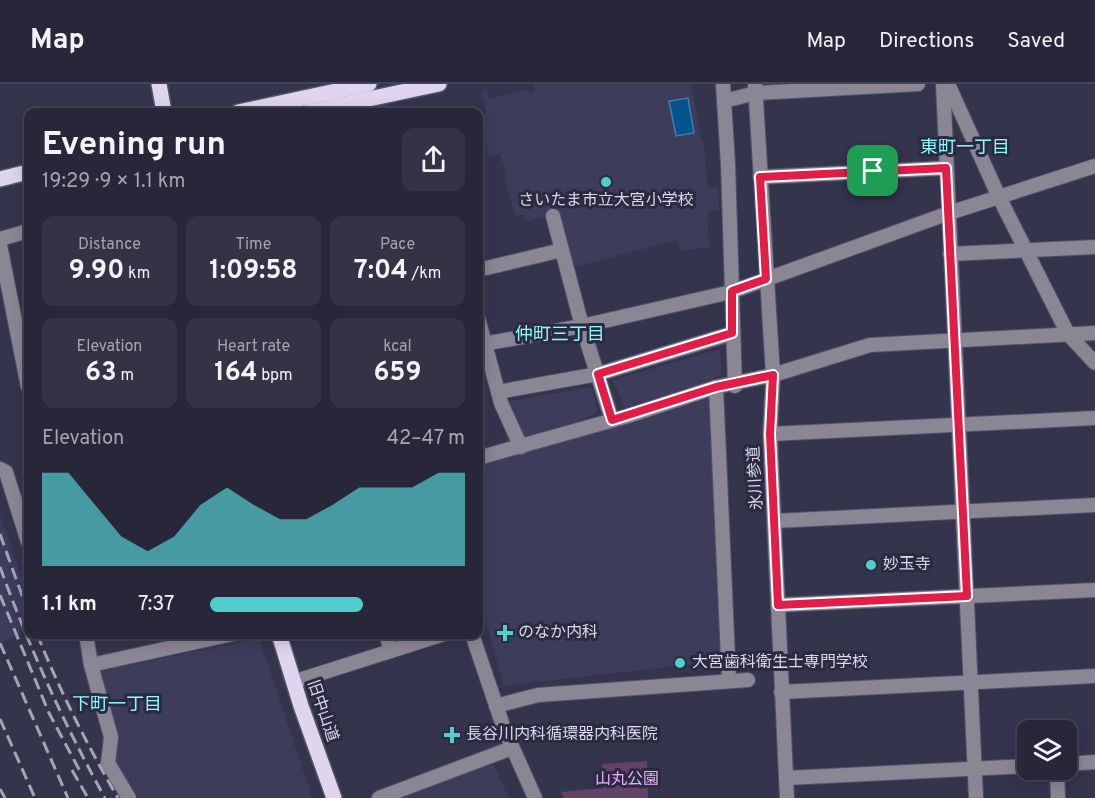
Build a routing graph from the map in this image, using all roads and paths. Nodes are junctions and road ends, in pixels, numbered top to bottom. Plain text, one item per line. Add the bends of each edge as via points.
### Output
1 (159, 84) edge
2 (369, 84) edge
3 (439, 84) edge
4 (723, 84) edge
5 (918, 84) edge
6 (943, 84) edge
7 (948, 84) edge
8 (755, 88) edge
9 (347, 97) edge
10 (724, 101) junction
11 (163, 108) edge
12 (267, 108) edge
13 (318, 108) edge
14 (1095, 166) edge
15 (946, 168) junction
16 (24, 173) edge
17 (760, 177) junction
18 (0, 179) edge
19 (999, 197) junction
20 (949, 213) junction
21 (553, 216) dead end
22 (24, 232) edge
23 (0, 239) edge
24 (0, 245) edge
25 (1095, 247) edge
26 (562, 250) junction
27 (1026, 250) junction
28 (950, 254) junction
29 (483, 269) edge
30 (766, 279) junction
31 (732, 291) junction
32 (22, 314) edge
33 (582, 326) junction
34 (732, 333) junction
35 (1095, 333) edge
36 (1068, 334) junction
37 (24, 338) edge
38 (954, 341) junction
39 (483, 345) edge
40 (483, 351) edge
41 (1095, 363) edge
42 (598, 374) junction
43 (773, 375) junction
44 (735, 385) junction
45 (716, 387) junction
46 (498, 392) junction
47 (1095, 418) edge
48 (612, 420) junction
49 (958, 425) junction
50 (770, 434) junction
51 (521, 447) junction
52 (483, 457) edge
53 (0, 469) edge
54 (1095, 505) edge
55 (962, 511) junction
56 (774, 521) junction
57 (24, 529) edge
58 (1095, 590) edge
59 (967, 596) junction
60 (778, 605) junction
61 (87, 639) edge
62 (210, 639) edge
63 (280, 639) edge
64 (388, 639) edge
65 (428, 639) edge
66 (474, 639) edge
67 (391, 651) junction
68 (91, 665) junction
69 (1095, 676) edge
70 (747, 680) dead end
71 (729, 681) junction
72 (293, 682) junction
73 (971, 682) junction
74 (781, 692) junction
75 (496, 706) junction
76 (512, 748) junction
77 (1095, 762) edge
78 (1077, 763) edge
79 (1017, 766) edge
80 (975, 768) junction
81 (786, 778) junction
82 (1057, 780) edge
83 (129, 798) edge
84 (334, 798) edge
85 (379, 798) edge
86 (535, 798) edge
87 (787, 798) edge
88 (976, 798) edge
89 (1058, 798) edge

1 - 11 main road
2 - 9 main road
3 - 9 main road
4 - 10 street
5 - 8 street
6 - 15 street
7 - 19 street
8 - 10 street
8 - 17 street, 氷川参道
9 - 12 main road
9 - 13 main road
10 - 31 street
14 - 19 street
15 - 17 street
15 - 20 street
16 - 18 main road
17 - 30 street, 氷川参道
19 - 20 street
19 - 27 street
20 - 28 street
20 - 30 street
21 - 26 street
22 - 23 street
24 - 32 street
25 - 27 street
26 - 29 street
26 - 33 street
27 - 28 street
27 - 36 street
28 - 38 street
30 - 31 street
30 - 43 street, 氷川参道
31 - 33 street
31 - 34 street
32 - 37 street
33 - 39 street
33 - 42 street
34 - 42 street
34 - 44 street
35 - 36 street
36 - 38 street
36 - 41 street
38 - 43 street via 870,345
38 - 49 street
40 - 46 street
42 - 46 street
42 - 48 street
43 - 44 street
43 - 50 street, 氷川参道
44 - 45 street
45 - 48 street
45 - 71 street
46 - 51 street
47 - 49 street
48 - 51 street
49 - 50 street
49 - 55 street
50 - 56 street, 氷川参道
51 - 52 street
53 - 57 street via 6,472
54 - 55 street
55 - 56 street
55 - 59 street
56 - 60 street, 氷川参道
58 - 59 street
59 - 60 street
59 - 73 street
60 - 74 street, 氷川参道
61 - 68 street
62 - 68 street
63 - 72 main road, 旧中山道
64 - 67 street
65 - 67 street
66 - 75 street
67 - 72 street
68 - 83 street via 111,737 108,763
69 - 73 street
70 - 71 street
71 - 75 street via 538,695
72 - 84 main road, 旧中山道
73 - 74 street
73 - 80 street
74 - 81 street, 氷川参道
75 - 76 street
76 - 85 street
76 - 86 street
77 - 78 street
79 - 80 street
80 - 81 street
80 - 88 street
81 - 87 street, 氷川参道
82 - 89 street

